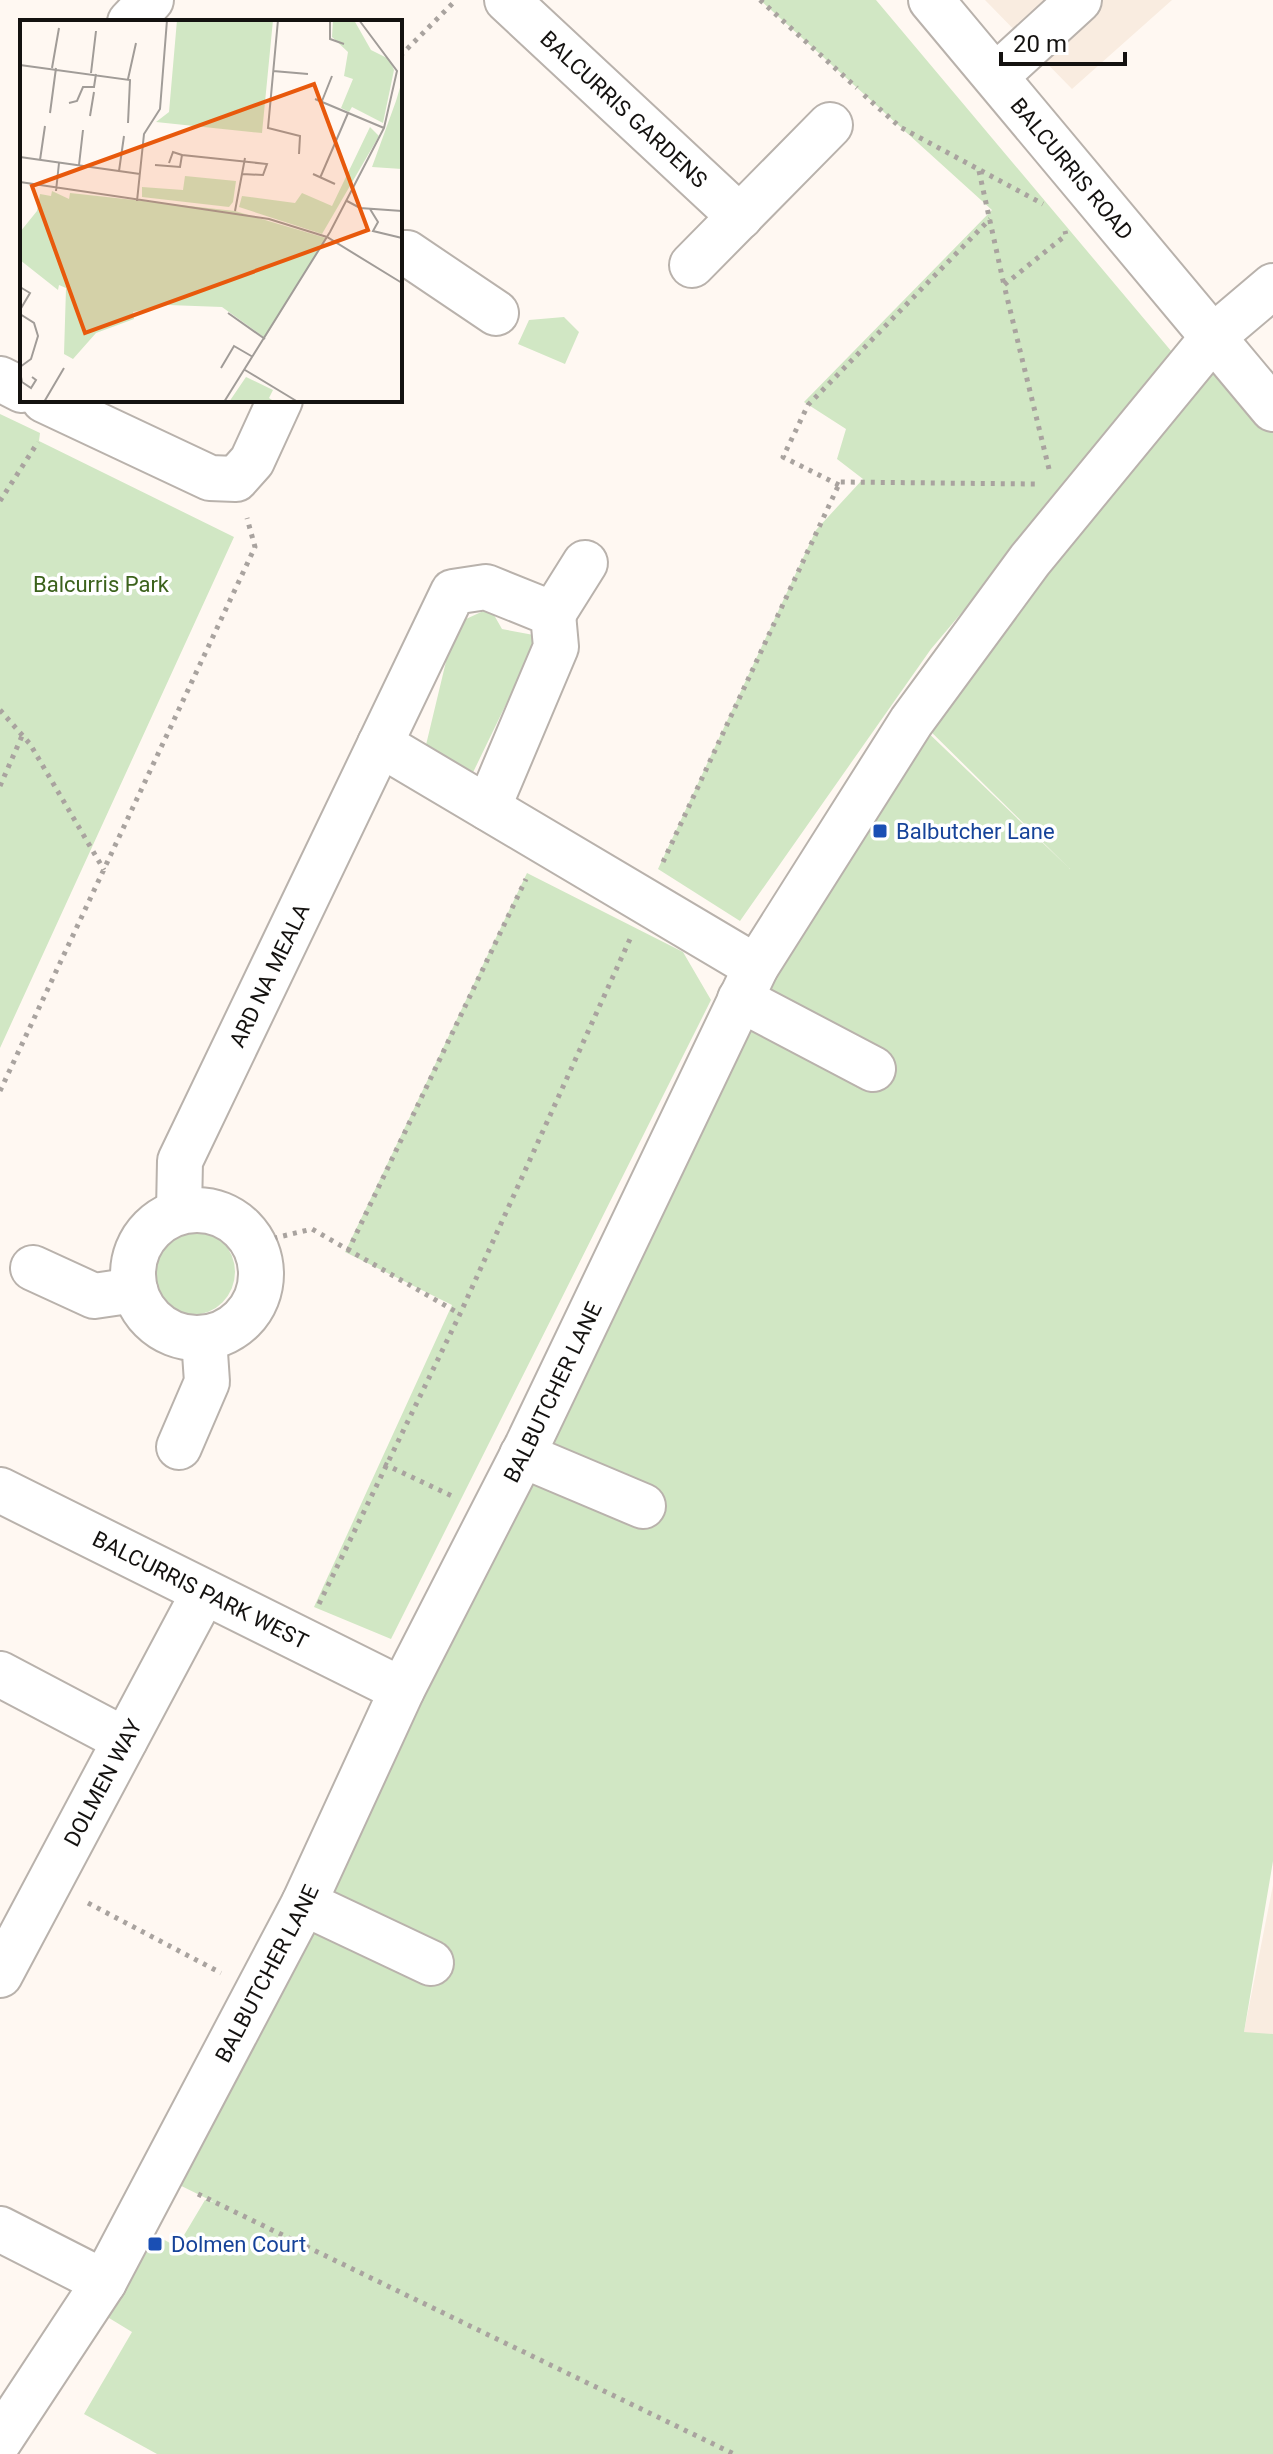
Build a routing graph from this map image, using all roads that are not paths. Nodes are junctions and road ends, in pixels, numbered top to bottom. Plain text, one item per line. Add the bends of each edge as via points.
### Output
1 (151, 0) edge
2 (507, 0) edge
3 (931, 0) edge
4 (1079, 0) edge
5 (132, 20) edge
6 (996, 76) junction
7 (830, 125) dead end
8 (740, 217) junction
9 (402, 253) edge
10 (692, 265) dead end
11 (1273, 286) edge
12 (496, 313) dead end
13 (1214, 336) junction
14 (0, 379) edge
15 (20, 388) edge
16 (49, 402) edge
17 (279, 402) edge
18 (1273, 409) edge
19 (585, 563) dead end
20 (553, 614) junction
21 (380, 744) junction
22 (488, 808) junction
23 (748, 983) junction
24 (873, 1069) dead end
25 (179, 1211) junction
26 (33, 1268) dead end
27 (135, 1290) junction
28 (204, 1338) junction
29 (179, 1447) dead end
30 (522, 1455) junction
31 (0, 1490) edge
32 (643, 1506) dead end
33 (204, 1592) junction
34 (0, 1674) edge
35 (402, 1690) junction
36 (125, 1740) junction
37 (304, 1903) junction
38 (431, 1963) dead end
39 (0, 1975) edge
40 (0, 2229) edge
41 (104, 2282) junction
42 (0, 2440) edge

1 - 5 street
2 - 8 street, BALCURRIS GARDENS
3 - 6 street, BALCURRIS ROAD
4 - 6 street
6 - 13 street, BALCURRIS ROAD
7 - 8 street
8 - 10 street
9 - 12 street
11 - 13 street, BALBUTCHER LANE
13 - 18 street, BALCURRIS ROAD
13 - 23 street, BALBUTCHER LANE via 1030,560 920,709
14 - 15 street
16 - 17 street via 210,478 236,479 252,461
19 - 20 street
20 - 21 street, ARD NA MEALA via 486,587 453,592
20 - 22 street via 556,647
21 - 22 street
21 - 25 street, ARD NA MEALA via 180,1161
22 - 23 street
23 - 24 street
23 - 30 street, BALBUTCHER LANE
25 - 27 street via 159,1221 144,1238 135,1257
25 - 28 street via 222,1214 241,1226 261,1264 254,1305 224,1333
26 - 27 street via 94,1296
27 - 28 street via 148,1316 164,1330
28 - 29 street via 207,1382
30 - 32 street
30 - 35 street, BALBUTCHER LANE
31 - 33 street, BALCURRIS PARK WEST
33 - 35 street, BALCURRIS PARK WEST
33 - 36 street, DOLMEN WAY
34 - 36 street
35 - 37 street, BALBUTCHER LANE
36 - 39 street, DOLMEN WAY
37 - 38 street
37 - 41 street, BALBUTCHER LANE
40 - 41 street
41 - 42 street, BALBUTCHER LANE

